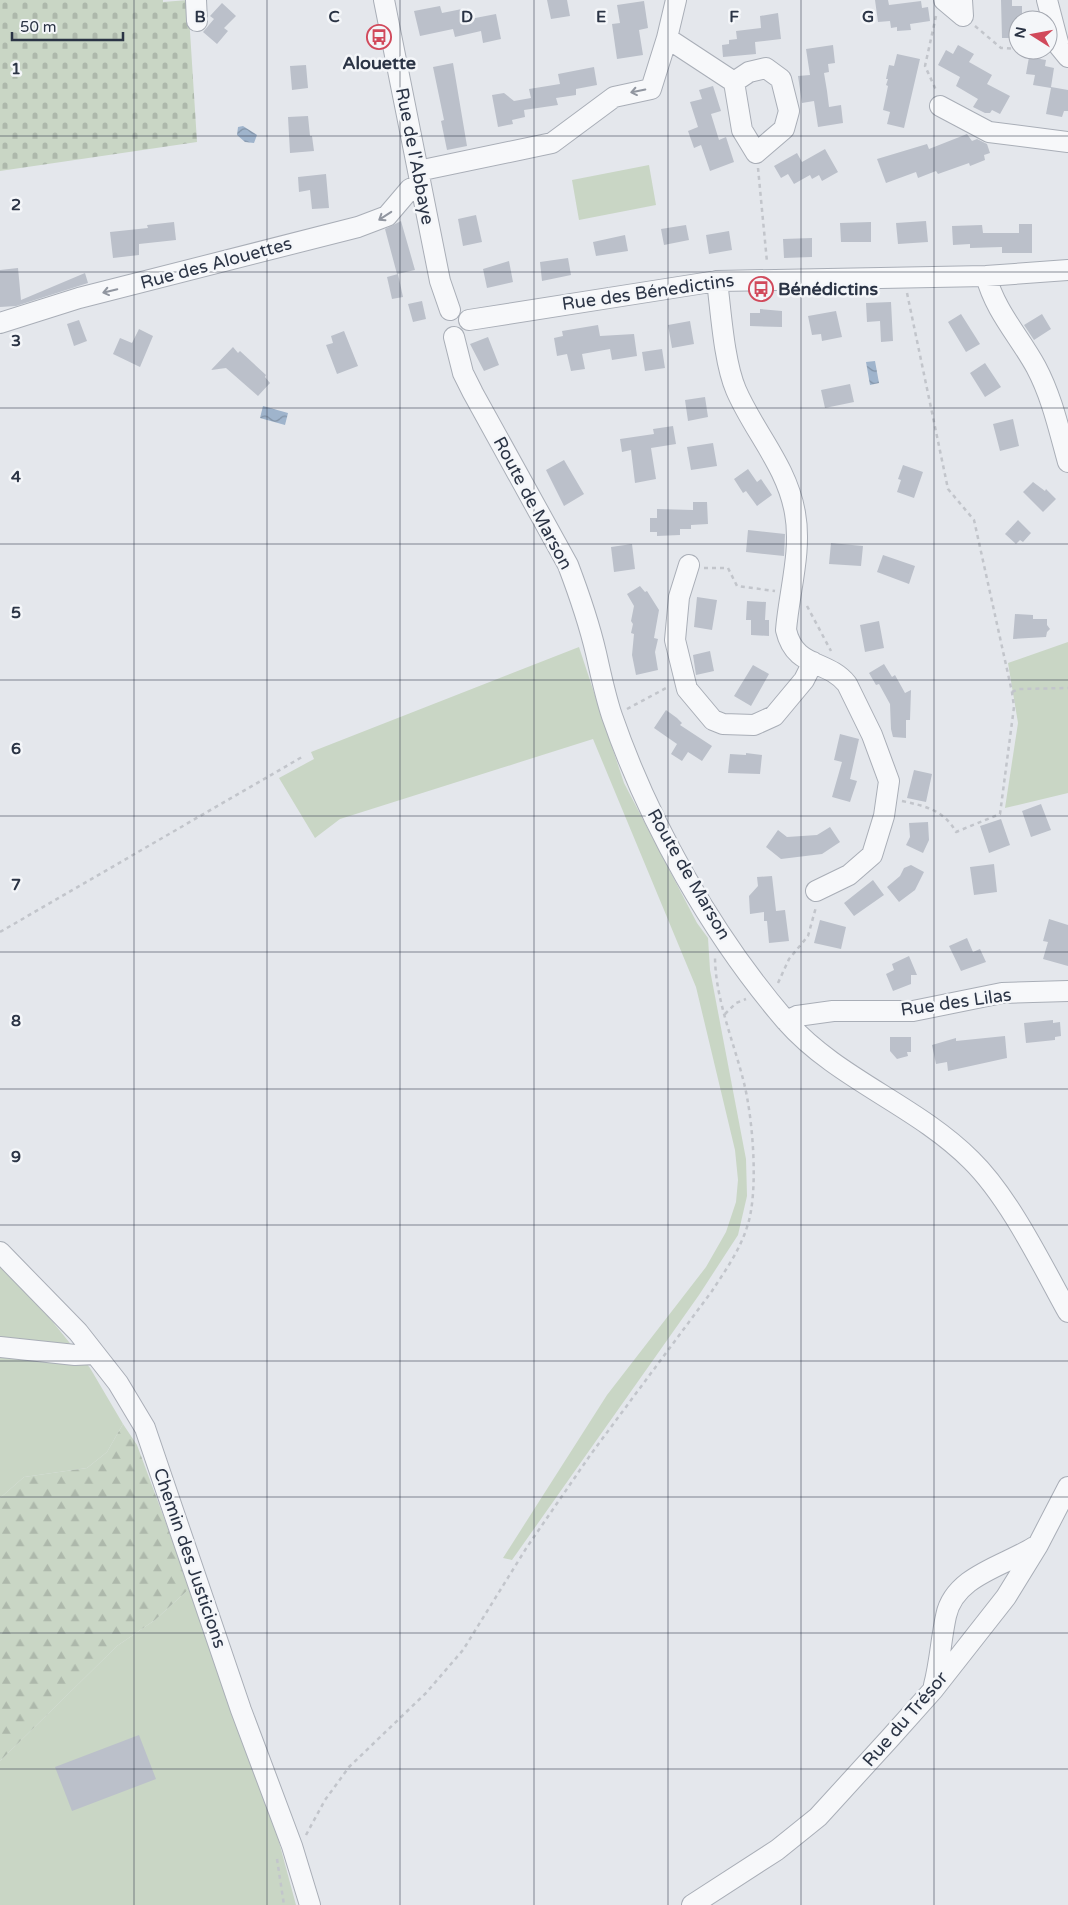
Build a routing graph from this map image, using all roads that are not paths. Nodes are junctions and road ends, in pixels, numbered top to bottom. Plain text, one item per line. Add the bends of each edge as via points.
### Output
1 (196, 0) edge
2 (384, 0) edge
3 (676, 0) edge
4 (1048, 0) edge
5 (941, 4) edge
6 (962, 8) edge
7 (197, 21) dead end
8 (667, 38) junction
9 (1068, 56) edge
10 (734, 82) junction
11 (940, 106) road end
12 (1068, 142) edge
13 (419, 178) junction
14 (1068, 270) edge
15 (986, 276) junction
16 (717, 281) junction
17 (450, 310) junction
18 (469, 320) junction
19 (0, 323) edge
20 (454, 337) junction
21 (1068, 462) edge
22 (689, 564) road end
23 (813, 662) junction
24 (816, 891) road end
25 (1068, 990) edge
26 (786, 1021) junction
27 (0, 1252) edge
28 (1068, 1312) edge
29 (0, 1346) edge
30 (95, 1354) junction
31 (1068, 1487) edge
32 (1038, 1545) junction
33 (933, 1690) junction
34 (310, 1905) edge
35 (692, 1905) edge

1 - 7 street
2 - 13 street, Rue de l'Abbaye
3 - 8 street
4 - 9 street via 1059,46
5 - 6 street
8 - 10 street
8 -> 13 street via 651,89 614,97 552,143
10 - 10 street via 742,130 756,152 784,130 789,111 781,79 766,68 749,72
11 - 12 street via 989,132
13 - 17 street, Rue de l'Abbaye via 440,281
13 -> 19 street, Rue des Alouettes via 387,216 372,223 78,298
14 - 15 street, Rue des Bénedictins
15 - 16 street, Rue des Bénedictins
15 - 21 street via 997,308 1035,367 1052,405
16 - 18 street, Rue des Bénedictins
16 - 23 street via 735,388 781,470 793,501 797,542 786,630 794,651
17 - 18 street via 462,311
17 - 20 street via 441,323 445,333
18 - 20 street via 464,334
20 - 26 street, Route de Marson via 473,393 568,565 612,717 639,786 715,925
22 - 23 street via 678,597 675,640 687,689 713,720 723,724 754,725 774,716 804,680
23 - 24 street via 842,677 872,735 889,781 884,816 872,855 849,875
25 - 26 street, Rue des Lilas via 1002,993 913,1011 833,1011 797,1016
26 - 28 street, Route de Marson via 809,1044 922,1121 972,1160 1002,1198
27 - 30 street, Chemin des Justicions via 78,1332
29 - 30 street via 75,1355
30 - 34 street, Chemin des Justicions via 118,1383 145,1428
31 - 32 street, Rue du Trésor
32 - 33 street, Rue du Trésor via 1006,1597
32 - 33 street via 966,1584 954,1596 946,1614
33 - 35 street, Rue du Trésor via 818,1817 777,1850

